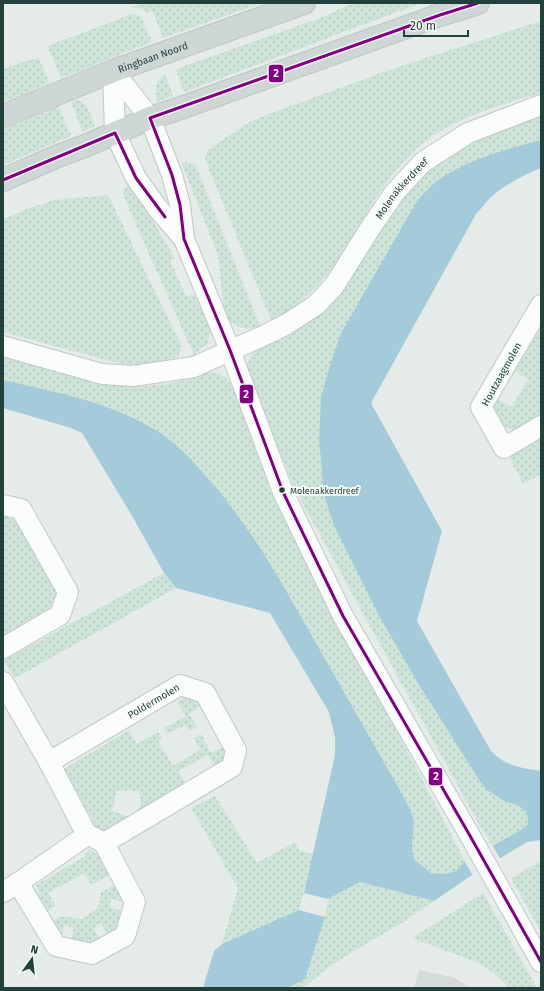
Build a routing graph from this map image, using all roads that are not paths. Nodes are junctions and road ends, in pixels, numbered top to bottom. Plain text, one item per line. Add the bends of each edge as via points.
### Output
1 (304, 3) edge
2 (478, 3) edge
3 (113, 71) junction
4 (541, 105) edge
5 (3, 116) edge
6 (150, 118) junction
7 (115, 133) junction
8 (3, 180) edge
9 (184, 239) junction
10 (541, 305) edge
11 (3, 346) edge
12 (230, 350) junction
13 (541, 426) edge
14 (3, 505) edge
15 (3, 648) edge
16 (3, 682) edge
17 (49, 762) junction
18 (96, 839) junction
19 (11, 887) edge
20 (541, 962) edge

1 - 3 main road, Ringbaan Noord
2 - 6 main road
3 - 5 main road, Ringbaan Noord
3 - 6 street
3 - 7 street
4 - 12 street, Molenakkerdreef via 468,133 423,162 395,192 334,286 316,305 287,324
6 - 7 main road
6 - 9 street via 172,175 180,206
7 - 8 main road
7 - 9 street via 136,178
9 - 12 street
10 - 13 street, Houtzaagmolen via 480,407 504,448
11 - 12 street, Molenakkerdreef via 102,374 133,376 194,367
12 - 20 street via 283,492 343,616
14 - 15 street via 21,509 68,592 60,615
16 - 17 street, Poldermolen
17 - 18 street, Poldermolen
17 - 18 street, Poldermolen via 180,684 205,693 236,750 232,767
18 - 19 street, Poldermolen
18 - 19 street, Poldermolen via 135,902 125,936 92,954 56,946

